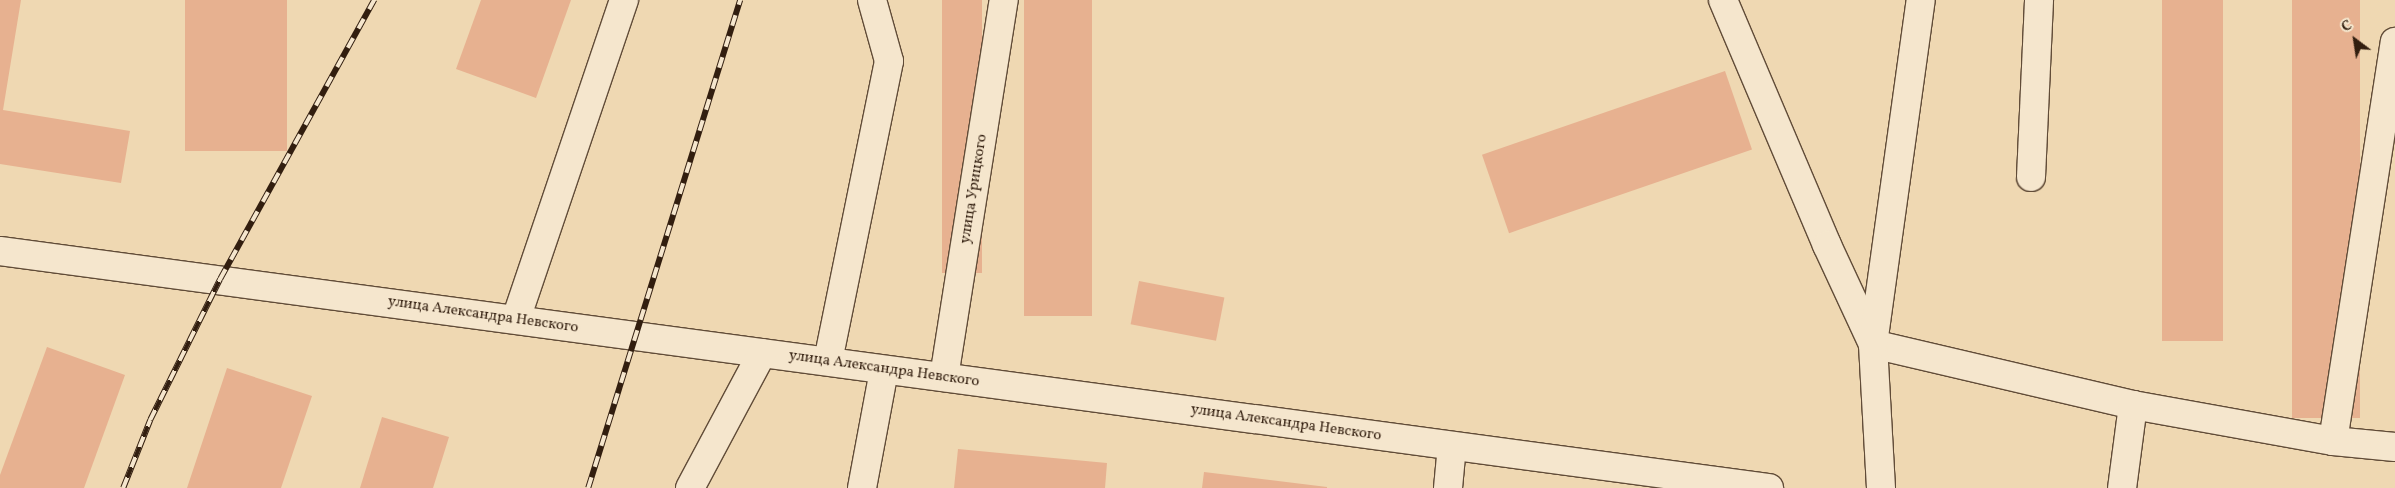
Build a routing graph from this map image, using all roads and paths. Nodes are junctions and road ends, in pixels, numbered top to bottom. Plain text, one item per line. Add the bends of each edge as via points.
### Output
1 (624, 0) edge
2 (872, 0) edge
3 (1004, 0) edge
4 (1724, 0) edge
5 (1921, 0) edge
6 (2039, 0) edge
7 (2395, 42) edge
8 (2031, 177) dead end
9 (0, 251) edge
10 (516, 319) junction
11 (1873, 344) junction
12 (762, 353) junction
13 (828, 361) junction
14 (884, 370) junction
15 (944, 378) junction
16 (2133, 405) junction
17 (2333, 441) junction
18 (1452, 446) junction
19 (2395, 447) edge
20 (690, 488) edge
21 (862, 488) edge
22 (1448, 488) edge
23 (1769, 488) edge
24 (1881, 488) edge
25 (2122, 488) edge

1 - 10 street
2 - 13 street via 889,60
3 - 15 street, улица Урицкого
4 - 11 street via 1826,245
5 - 11 street
6 - 8 street
7 - 17 street
9 - 10 street, улица Александра Невского
10 - 12 street, улица Александра Невского
11 - 16 street
11 - 24 street
12 - 13 street, улица Александра Невского
12 - 20 street
13 - 14 street, улица Александра Невского
14 - 15 street, улица Александра Невского
14 - 21 street
15 - 18 street, улица Александра Невского
16 - 17 street
16 - 25 street
17 - 19 street
18 - 22 street
18 - 23 street, улица Александра Невского

